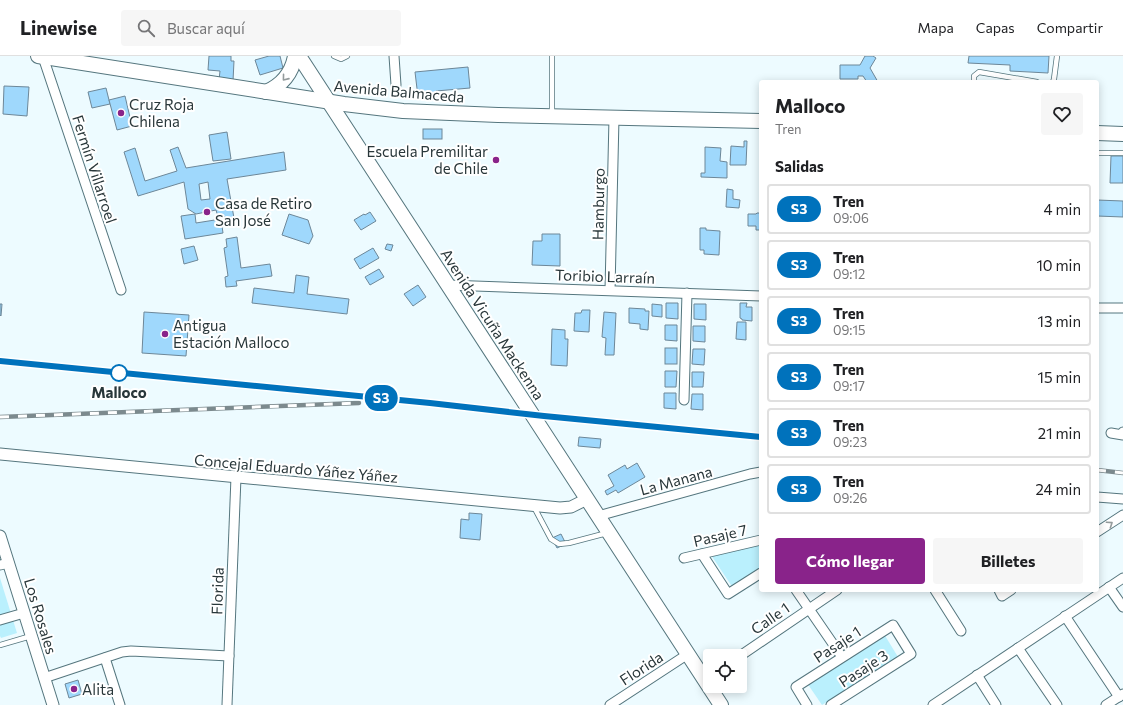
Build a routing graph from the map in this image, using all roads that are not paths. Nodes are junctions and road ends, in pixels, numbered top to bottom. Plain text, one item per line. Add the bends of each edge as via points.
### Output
1 (41, 56) edge
2 (295, 56) edge
3 (299, 56) edge
4 (334, 56) edge
5 (347, 56) edge
6 (394, 56) edge
7 (552, 56) edge
8 (1057, 56) edge
9 (974, 80) edge
10 (1025, 80) edge
11 (1054, 80) edge
12 (396, 85) dead end
13 (266, 92) junction
14 (328, 102) junction
15 (552, 116) junction
16 (614, 118) junction
17 (759, 121) edge
18 (1099, 133) edge
19 (1123, 134) edge
20 (1099, 153) edge
21 (1123, 153) edge
22 (447, 285) junction
23 (121, 290) dead end
24 (610, 290) junction
25 (687, 293) junction
26 (759, 296) edge
27 (1099, 308) edge
28 (1123, 308) edge
29 (684, 400) dead end
30 (1111, 433) dead end
31 (1123, 434) edge
32 (0, 454) edge
33 (759, 472) edge
34 (236, 477) junction
35 (1099, 497) edge
36 (587, 499) junction
37 (1123, 499) edge
38 (533, 506) junction
39 (1123, 515) edge
40 (598, 516) junction
41 (1099, 531) edge
42 (609, 533) junction
43 (0, 536) edge
44 (759, 540) edge
45 (702, 554) junction
46 (684, 558) dead end
47 (4, 564) edge
48 (759, 573) edge
49 (1123, 578) edge
50 (1109, 587) junction
51 (797, 592) edge
52 (833, 592) edge
53 (936, 592) edge
54 (1123, 608) edge
55 (809, 609) junction
56 (24, 613) junction
57 (1065, 616) junction
58 (0, 620) edge
59 (961, 631) dead end
60 (31, 636) junction
61 (0, 645) edge
62 (1018, 648) junction
63 (747, 651) edge
64 (688, 654) junction
65 (911, 654) joint
66 (228, 656) junction
67 (842, 657) junction
68 (105, 658) junction
69 (703, 673) edge
70 (977, 676) junction
71 (44, 678) junction
72 (715, 693) edge
73 (1121, 695) edge
74 (53, 705) edge
75 (120, 705) edge
76 (227, 705) edge
77 (610, 705) edge
78 (721, 705) edge
79 (807, 705) edge
80 (831, 705) edge
81 (934, 705) edge
82 (996, 705) edge
83 (1057, 705) edge
84 (1106, 705) edge

1 - 13 main road, Avenida Balmaceda
1 - 23 street, Fermín Villarroel
2 -> 13 main road via 292,68 284,80
3 - 14 main road, Avenida Vicuña Mackenna
4 - 5 lane via 341,59
6 - 12 street
7 - 15 lane
8 - 11 lane
9 - 10 lane via 974,76 979,72
13 - 14 main road, Avenida Balmaceda
14 - 15 main road, Avenida Balmaceda via 403,111
14 - 22 main road, Avenida Vicuña Mackenna
15 - 16 main road, Avenida Balmaceda
16 - 17 main road, Avenida Balmaceda
16 - 24 street, Hamburgo
18 - 19 main road
20 - 21 lane
22 - 24 street, Toribio Larraín
22 - 36 main road, Avenida Vicuña Mackenna
24 - 25 street, Toribio Larraín
25 - 26 street, Toribio Larraín
25 - 29 street
27 - 28 street
30 - 31 street
32 - 34 street, Concejal Eduardo Yáñez Yáñez
33 - 40 street, La Manana
34 - 38 street, Concejal Eduardo Yáñez Yáñez
34 - 66 street, Florida
35 - 37 street
36 - 38 street, Concejal Eduardo Yáñez Yáñez via 565,508
36 - 40 main road, Avenida Vicuña Mackenna
38 - 42 lane via 551,539 559,544
41 -> 39 street
40 - 42 main road, Avenida Vicuña Mackenna
42 - 64 main road, Avenida Vicuña Mackenna
43 - 47 street, Los Rosales
44 - 45 street, Pasaje 7
45 - 46 street, Pasaje 7
45 - 48 street via 728,594
47 - 56 street, Los Rosales
49 - 50 street
50 - 54 street
50 - 57 street
51 - 55 street
52 - 55 street, Calle 1
53 - 59 street
55 - 63 street, Calle 1
55 - 67 street
56 - 58 street
56 - 60 street, Los Rosales
57 - 62 street
57 - 73 street
60 - 61 lane
60 - 71 street, Los Rosales
62 - 70 street
62 - 83 street
64 - 69 main road, Avenida Vicuña Mackenna
64 - 77 street, Florida
65 - 67 street, Pasaje 1 via 893,625
65 - 80 street, Pasaje 3
66 - 68 street via 139,650
66 - 76 street, Florida
67 - 79 street, Pasaje 1 via 796,687
68 - 71 street
68 - 75 street
70 - 81 street
70 - 82 street
71 - 74 street, Los Rosales
72 - 78 main road, Avenida Vicuña Mackenna
73 - 84 street

